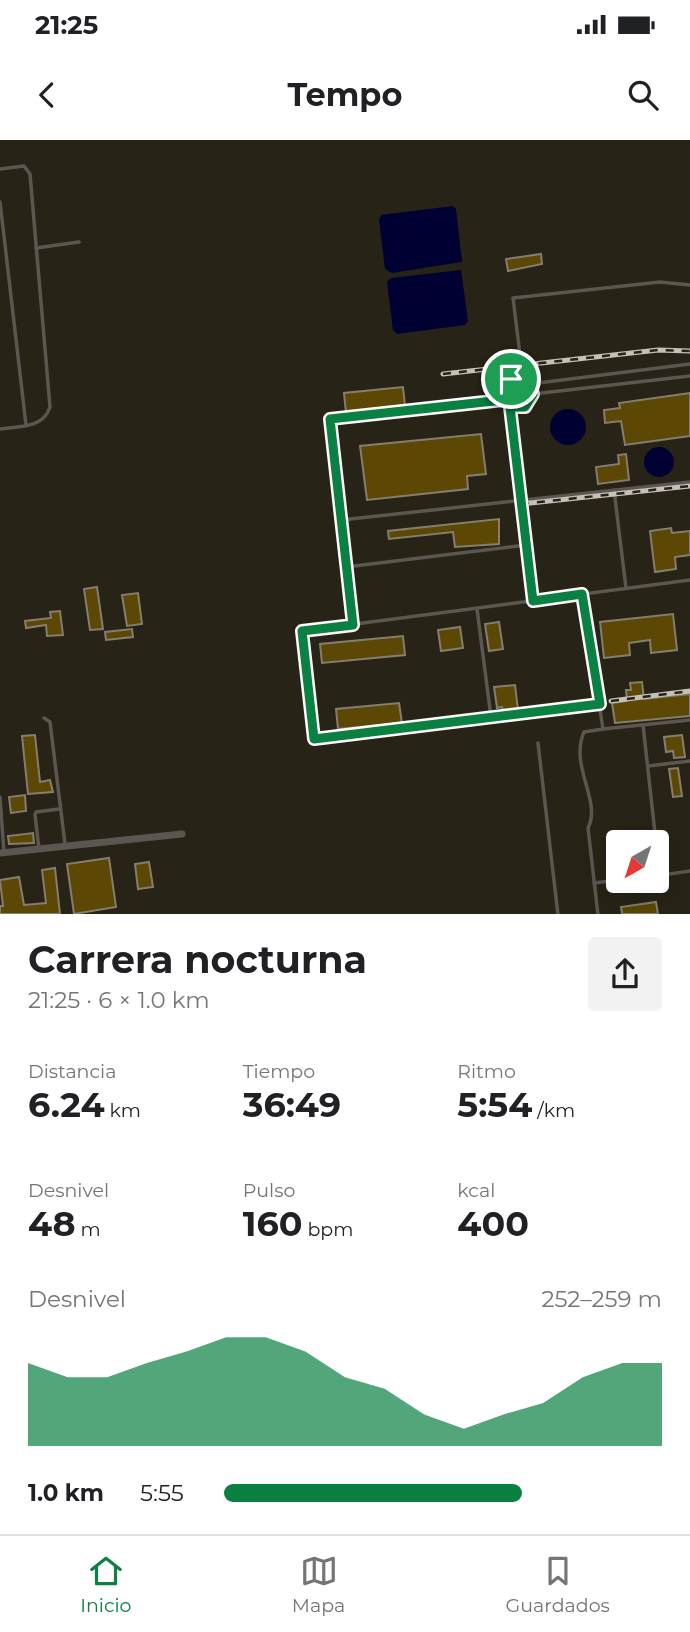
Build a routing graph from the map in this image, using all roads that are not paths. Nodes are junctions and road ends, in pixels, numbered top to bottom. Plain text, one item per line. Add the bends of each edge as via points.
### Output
1 (0, 169) edge
2 (0, 202) edge
3 (79, 242) dead end
4 (36, 248) junction
5 (690, 285) edge
6 (690, 363) edge
7 (690, 376) edge
8 (523, 379) junction
9 (530, 384) junction
10 (533, 394) junction
11 (503, 400) junction
12 (510, 407) junction
13 (26, 425) junction
14 (0, 429) edge
15 (690, 482) edge
16 (614, 490) junction
17 (521, 500) junction
18 (341, 520) junction
19 (526, 545) junction
20 (346, 567) junction
21 (690, 580) edge
22 (626, 588) junction
23 (582, 594) junction
24 (533, 601) junction
25 (477, 608) junction
26 (353, 625) junction
27 (600, 704) junction
28 (44, 718) dead end
29 (491, 718) junction
30 (690, 720) edge
31 (643, 725) junction
32 (603, 729) junction
33 (538, 743) dead end
34 (690, 761) edge
35 (648, 766) junction
36 (0, 797) edge
37 (60, 809) junction
38 (655, 830) edge
39 (182, 834) dead end
40 (65, 846) junction
41 (39, 849) junction
42 (2, 853) edge
43 (690, 871) edge
44 (669, 874) edge
45 (606, 882) edge
46 (594, 883) junction
47 (558, 914) edge
48 (598, 914) edge

1 - 4 lane via 24,166 29,170
2 - 13 lane
3 - 4 lane
4 - 13 lane via 50,407 42,421
5 - 8 lane via 660,282 513,298
6 - 9 lane
7 - 10 lane
8 - 9 lane
8 - 11 lane via 507,382
9 - 10 lane
10 - 12 lane via 525,407
11 - 12 lane
11 - 18 lane via 330,419
12 - 17 lane
13 - 14 lane
15 - 16 lane
16 - 17 lane
16 - 22 lane
17 - 18 lane
17 - 19 lane
18 - 20 lane
19 - 20 lane
19 - 24 lane
20 - 26 lane
21 - 22 lane
22 - 23 lane
23 - 24 lane
23 - 27 lane
24 - 25 lane
25 - 26 lane
25 - 29 lane
26 - 29 lane via 302,631 314,739
27 - 29 lane
27 - 32 lane
28 - 37 lane via 50,722
30 - 31 lane
31 - 32 lane
31 - 35 lane
32 - 46 lane via 584,732 579,743 585,790 592,802 588,828
33 - 47 lane
34 - 35 lane
35 - 38 lane
36 - 42 lane
37 - 40 lane
37 - 41 lane via 36,812
39 - 40 street
40 - 41 street
41 - 42 street
43 - 44 lane
45 - 46 lane
46 - 48 lane

